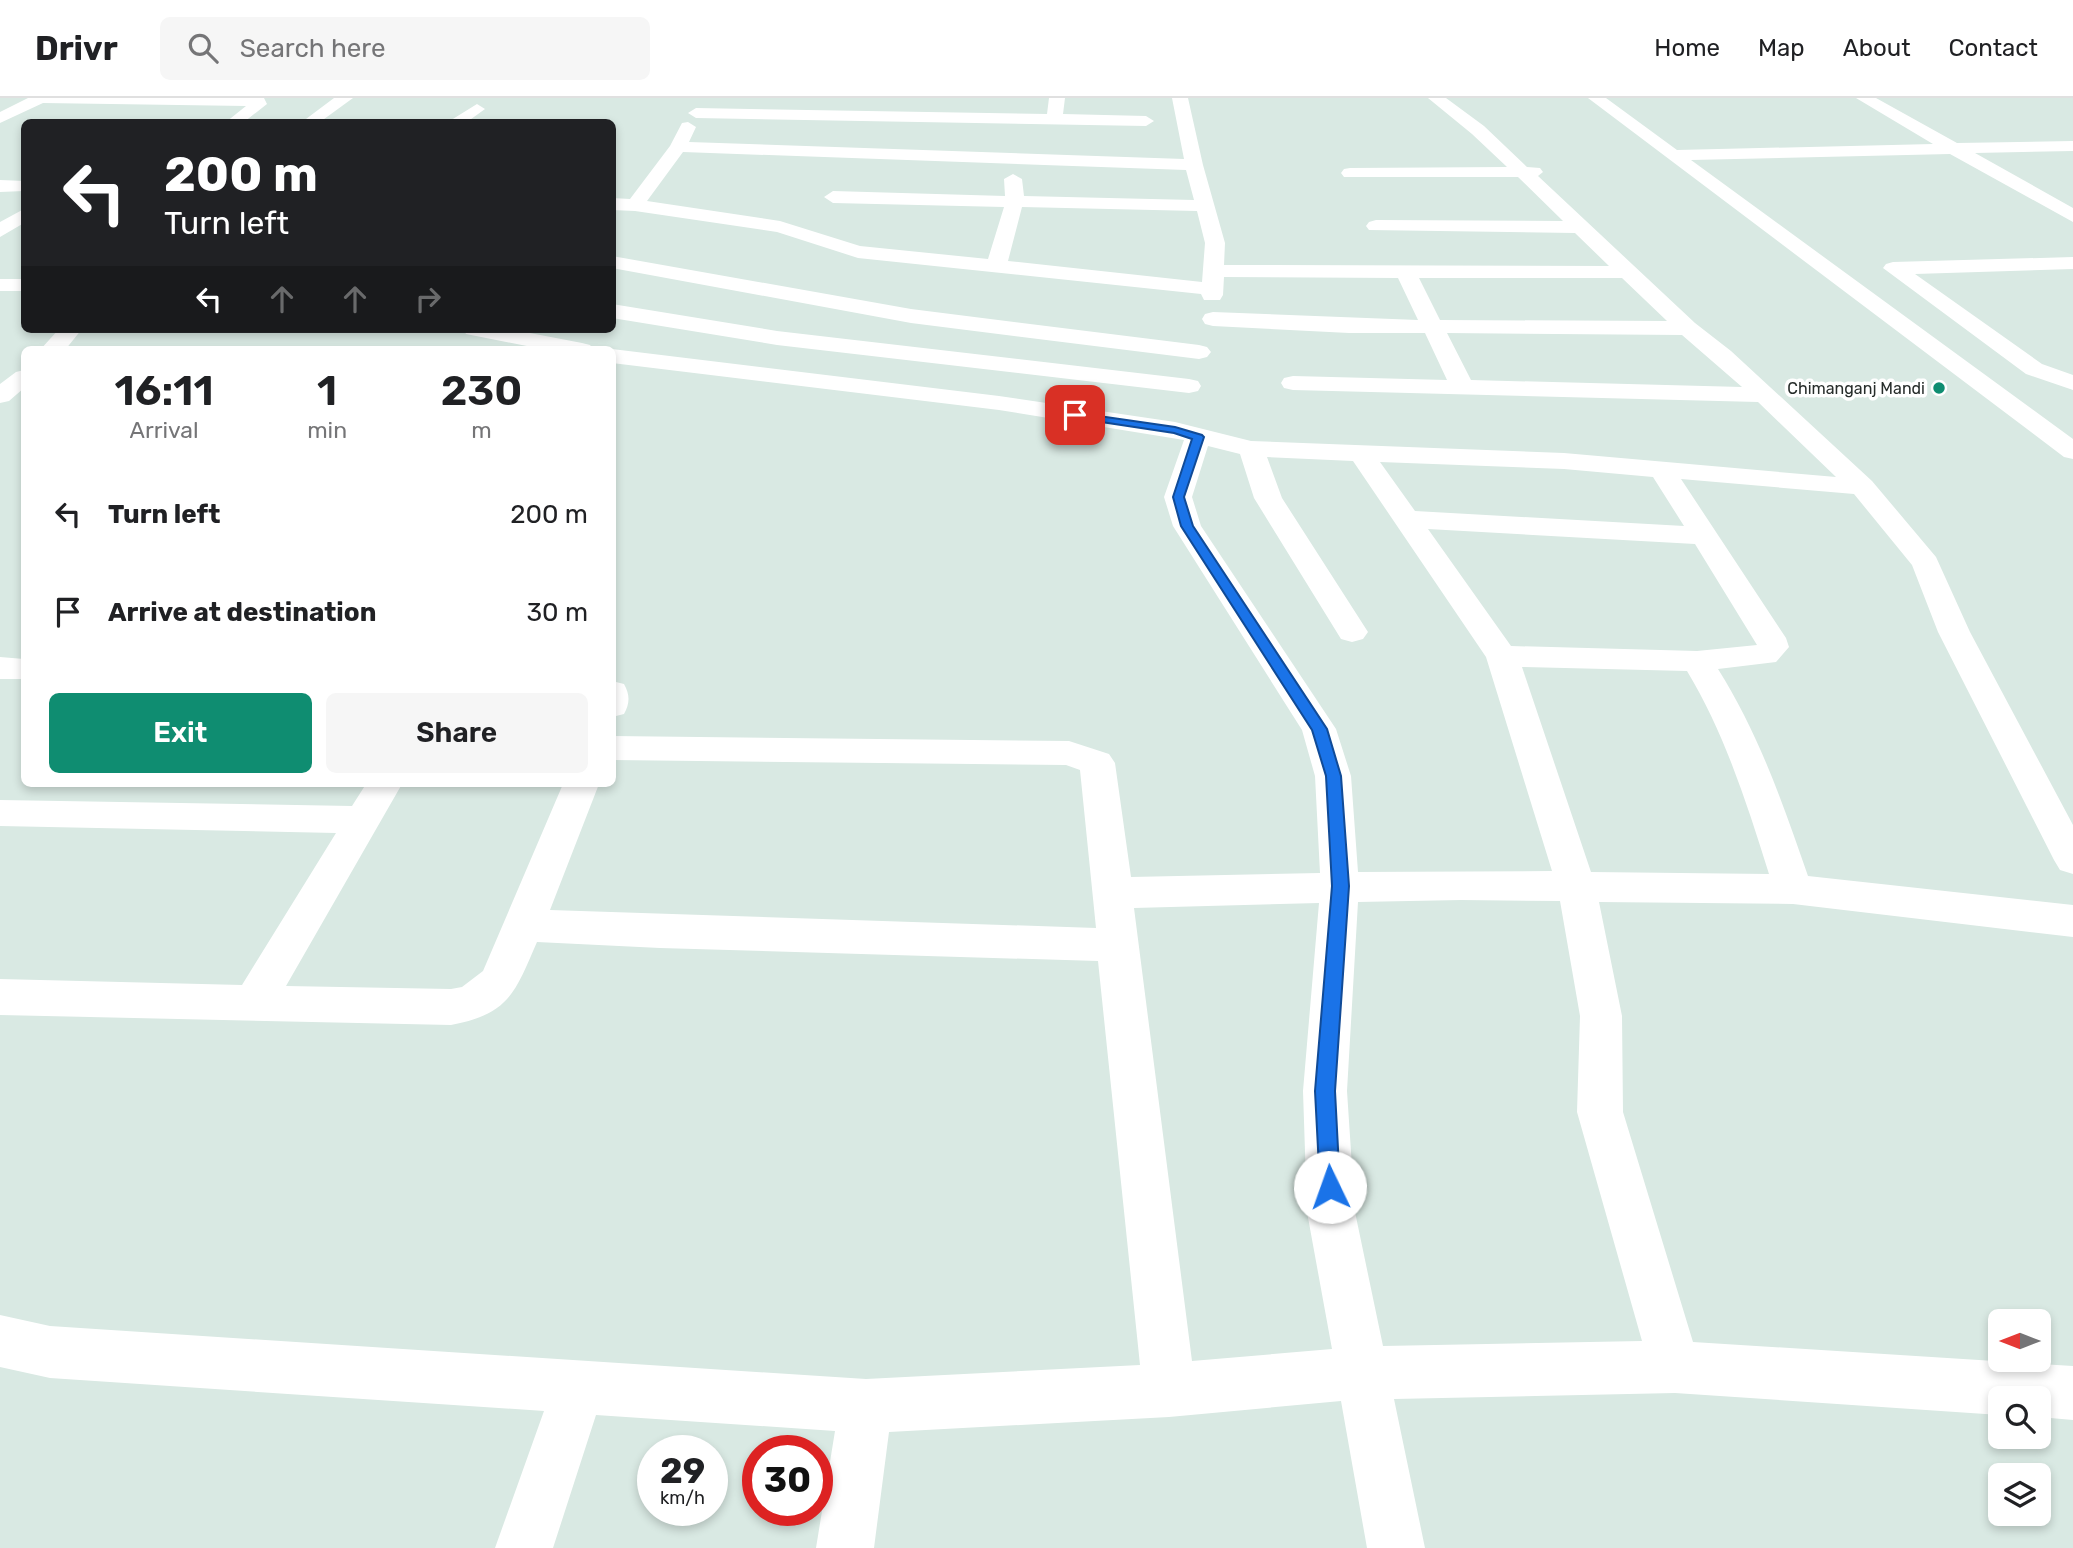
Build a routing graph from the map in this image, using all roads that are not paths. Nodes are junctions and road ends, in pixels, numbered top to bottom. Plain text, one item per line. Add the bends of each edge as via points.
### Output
1 (39, 98) edge
2 (345, 98) edge
3 (1057, 98) edge
4 (1180, 98) edge
5 (1436, 98) edge
6 (1451, 98) edge
7 (1596, 98) edge
8 (1864, 98) edge
9 (1886, 98) edge
10 (213, 99) edge
11 (699, 106) edge
12 (477, 109) dead end
13 (184, 117) dead end
14 (0, 118) edge
15 (238, 119) edge
16 (314, 119) edge
17 (461, 119) edge
18 (1054, 119) junction
19 (1146, 121) dead end
20 (2073, 146) edge
21 (678, 147) junction
22 (1957, 149) junction
23 (1978, 149) junction
24 (1673, 155) junction
25 (1012, 157) junction
26 (1194, 165) junction
27 (1530, 172) junction
28 (1350, 173) dead end
29 (0, 186) edge
30 (21, 186) edge
31 (833, 197) dead end
32 (1523, 197) dead end
33 (1550, 197) junction
34 (2073, 200) edge
35 (1015, 201) junction
36 (616, 204) edge
37 (635, 205) junction
38 (1206, 206) junction
39 (0, 214) edge
40 (21, 215) edge
41 (2073, 216) edge
42 (21, 217) edge
43 (1376, 226) dead end
44 (1583, 227) junction
45 (0, 231) edge
46 (616, 263) edge
47 (2073, 263) edge
48 (996, 266) junction
49 (1893, 268) junction
50 (1829, 270) junction
51 (1405, 271) junction
52 (1630, 272) junction
53 (1213, 280) junction
54 (0, 285) edge
55 (21, 285) edge
56 (0, 305) edge
57 (21, 305) edge
58 (616, 313) edge
59 (1213, 319) junction
60 (1432, 326) junction
61 (1687, 328) junction
62 (67, 333) edge
63 (495, 333) edge
64 (56, 346) edge
65 (561, 346) edge
66 (1199, 352) junction
67 (616, 356) edge
68 (1723, 356) junction
69 (0, 370) edge
70 (21, 371) edge
71 (21, 379) edge
72 (1293, 383) dead end
73 (2073, 383) edge
74 (1189, 386) junction
75 (1463, 388) junction
76 (1762, 395) junction
77 (0, 396) edge
78 (1187, 434) junction
79 (1251, 449) junction
80 (2073, 451) edge
81 (1361, 453) junction
82 (1662, 470) junction
83 (1862, 487) junction
84 (1407, 520) junction
85 (1704, 536) junction
86 (1352, 632) dead end
87 (1502, 656) junction
88 (1698, 661) junction
89 (0, 668) edge
90 (21, 669) edge
91 (616, 748) edge
92 (382, 787) edge
93 (580, 787) edge
94 (0, 813) edge
95 (363, 820) junction
96 (2073, 860) edge
97 (1576, 885) junction
98 (1340, 886) junction
99 (1793, 890) junction
100 (1114, 893) junction
101 (2073, 920) edge
102 (524, 925) junction
103 (1117, 945) junction
104 (0, 998) edge
105 (253, 1004) junction
106 (0, 1341) edge
107 (1675, 1367) junction
108 (1364, 1373) junction
109 (579, 1387) junction
110 (1168, 1390) junction
111 (2073, 1393) edge
112 (866, 1406) junction
113 (524, 1548) edge
114 (845, 1548) edge
115 (1396, 1548) edge

1 - 10 street
1 - 14 street
2 - 16 street
3 - 18 street
4 - 26 street
5 - 27 street
6 - 27 street
7 - 24 street
8 - 22 street
9 - 23 street
10 - 13 street
10 - 15 street via 258,101
11 - 18 street
11 - 21 street
12 - 17 street
18 - 19 street
20 - 23 street
21 - 25 street
21 - 37 street
22 - 23 street
22 - 24 street
22 - 41 street
23 - 34 street
24 - 50 street
25 - 26 street
25 - 35 street
26 - 38 street
27 - 28 street
27 - 33 street
27 - 68 street via 1658,278 1707,330
29 - 30 street
31 - 35 street
32 - 33 street
33 - 44 street
35 - 38 street
35 - 48 street
36 - 37 street
37 - 48 street via 780,227 858,252
38 - 53 street via 1214,243
39 - 40 street
42 - 45 street
43 - 44 street
44 - 52 street
46 - 66 street via 911,316
47 - 49 street
48 - 53 street
49 - 50 street
49 - 73 street via 2034,369
50 - 80 street
51 - 52 street
51 - 53 street
51 - 60 street
52 - 61 street
53 - 59 street
54 - 55 street
56 - 57 street
58 - 74 street via 777,338
59 - 60 street
59 - 66 street
60 - 61 street
60 - 75 street
61 - 68 street
62 - 64 street
63 - 65 street
66 - 74 street
67 - 78 street via 999,403
68 - 76 street
69 - 70 street
71 - 77 street
72 - 75 street
74 - 78 street
75 - 76 street
76 - 83 street
78 - 79 street
78 - 98 street via 1178,497 1187,526 1319,729 1334,776
79 - 81 street
79 - 86 street via 1268,498
81 - 82 street
81 - 84 street
82 - 83 street
82 - 85 street
83 - 96 street via 1926,563 1954,632
84 - 85 street
84 - 87 street
85 - 88 street via 1773,647 1765,655
87 - 88 street
87 - 97 street
88 - 99 street via 1756,776
89 - 90 street
91 - 100 street via 1077,755 1097,762
92 - 95 street
93 - 102 street
94 - 95 street
95 - 105 street
97 - 98 street
97 - 99 street
97 - 107 street via 1601,1016 1600,1112
98 - 100 street
98 - 108 street via 1325,1091 1331,1212
99 - 101 street
100 - 103 street
102 - 103 street
102 - 105 street via 498,983 473,1003 451,1007
103 - 110 street
104 - 105 street
106 - 109 street via 50,1352
107 - 108 street
107 - 111 street
108 - 110 street
108 - 115 street
109 - 112 street
109 - 113 street
110 - 112 street
112 - 114 street

